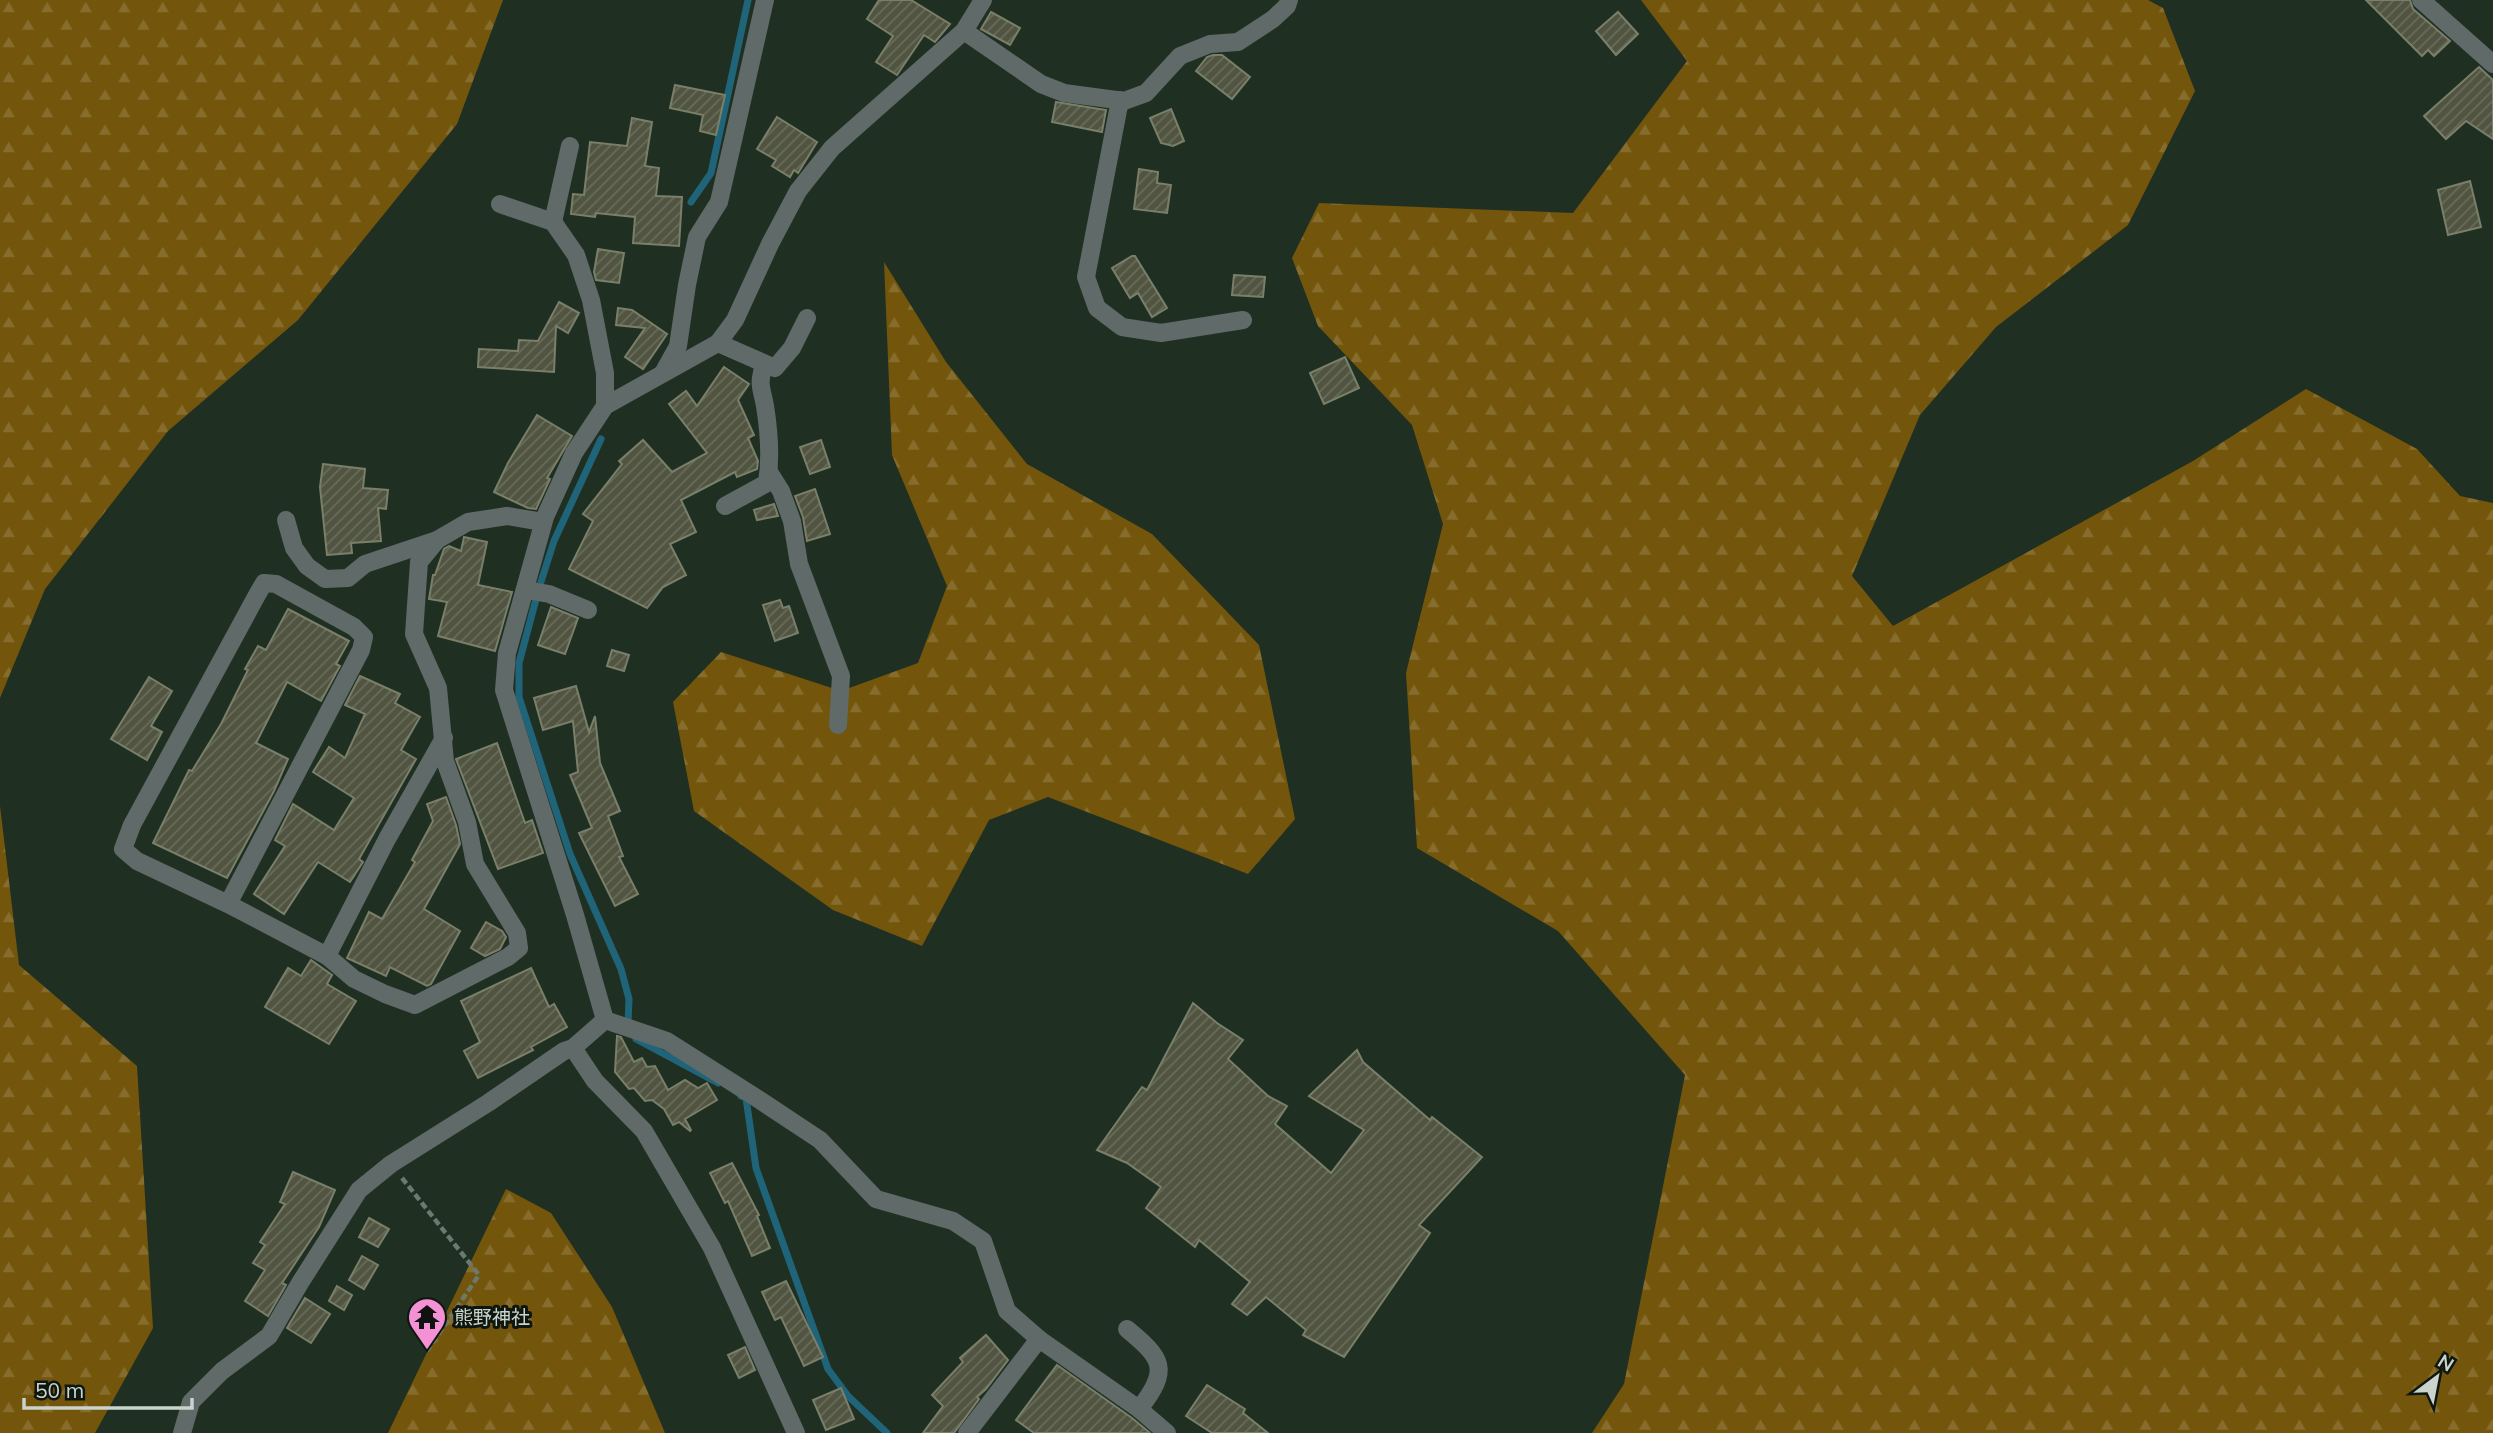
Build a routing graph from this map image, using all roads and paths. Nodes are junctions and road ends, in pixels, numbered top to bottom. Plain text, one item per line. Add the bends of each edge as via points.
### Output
1 (765, 0) edge
2 (982, 0) edge
3 (1289, 0) edge
4 (2421, 0) edge
5 (964, 31) junction
6 (2493, 64) edge
7 (1119, 100) junction
8 (570, 146) dead end
9 (500, 204) dead end
10 (553, 222) junction
11 (807, 318) dead end
12 (1243, 320) dead end
13 (718, 343) junction
14 (764, 364) junction
15 (661, 376) junction
16 (605, 406) junction
17 (769, 472) junction
18 (725, 506) dead end
19 (286, 520) dead end
20 (543, 522) junction
21 (437, 540) junction
22 (536, 591) junction
23 (589, 610) dead end
24 (838, 725) dead end
25 (444, 738) junction
26 (228, 904) junction
27 (327, 956) junction
28 (605, 1020) junction
29 (573, 1048) junction
30 (391, 1164) junction
31 (1127, 1329) dead end
32 (1039, 1339) junction
33 (427, 1352) dead end
34 (1139, 1409) junction
35 (182, 1433) edge
36 (796, 1433) edge
37 (967, 1433) edge
38 (1167, 1433) edge

1 - 15 street via 719,202 697,237 678,346
2 - 5 street
3 - 7 street via 1273,19 1238,42 1210,44 1180,56 1146,93
4 - 6 street
5 - 7 street via 1041,84 1064,93
5 - 13 street via 832,148 799,191 735,320
7 - 12 street via 1086,277 1097,308 1122,327 1161,333
8 - 10 street
9 - 10 street
10 - 16 street via 576,255 591,300 605,373
11 - 14 street via 792,348 775,368
13 - 14 street
13 - 15 street
14 - 17 street via 759,383
15 - 16 street
16 - 20 street via 574,453
17 - 18 street via 767,483
17 - 24 street via 792,521 799,564 841,676
19 - 21 street via 294,548 307,566 325,579 348,578 365,564
20 - 21 street via 507,516 468,522
20 - 22 street
21 - 25 street via 419,562 414,634 438,688
22 - 23 street
22 - 28 street via 507,653 504,690
25 - 27 street
25 - 27 street via 445,761 467,822 475,864 517,933 519,948 415,1005 354,979
26 - 26 street via 365,638 354,627 276,584 264,583 257,595 123,849 137,861
26 - 27 street
28 - 29 street
28 - 32 street via 667,1041 820,1140 876,1199 953,1221 983,1241 1007,1311
29 - 30 street
29 - 36 street via 596,1081 644,1131 712,1248
30 - 33 path via 479,1275
30 - 35 street via 359,1190 269,1336 222,1371 191,1402
31 - 34 street via 1151,1349 1160,1370 1149,1398
32 - 34 street
32 - 37 street
34 - 38 street

